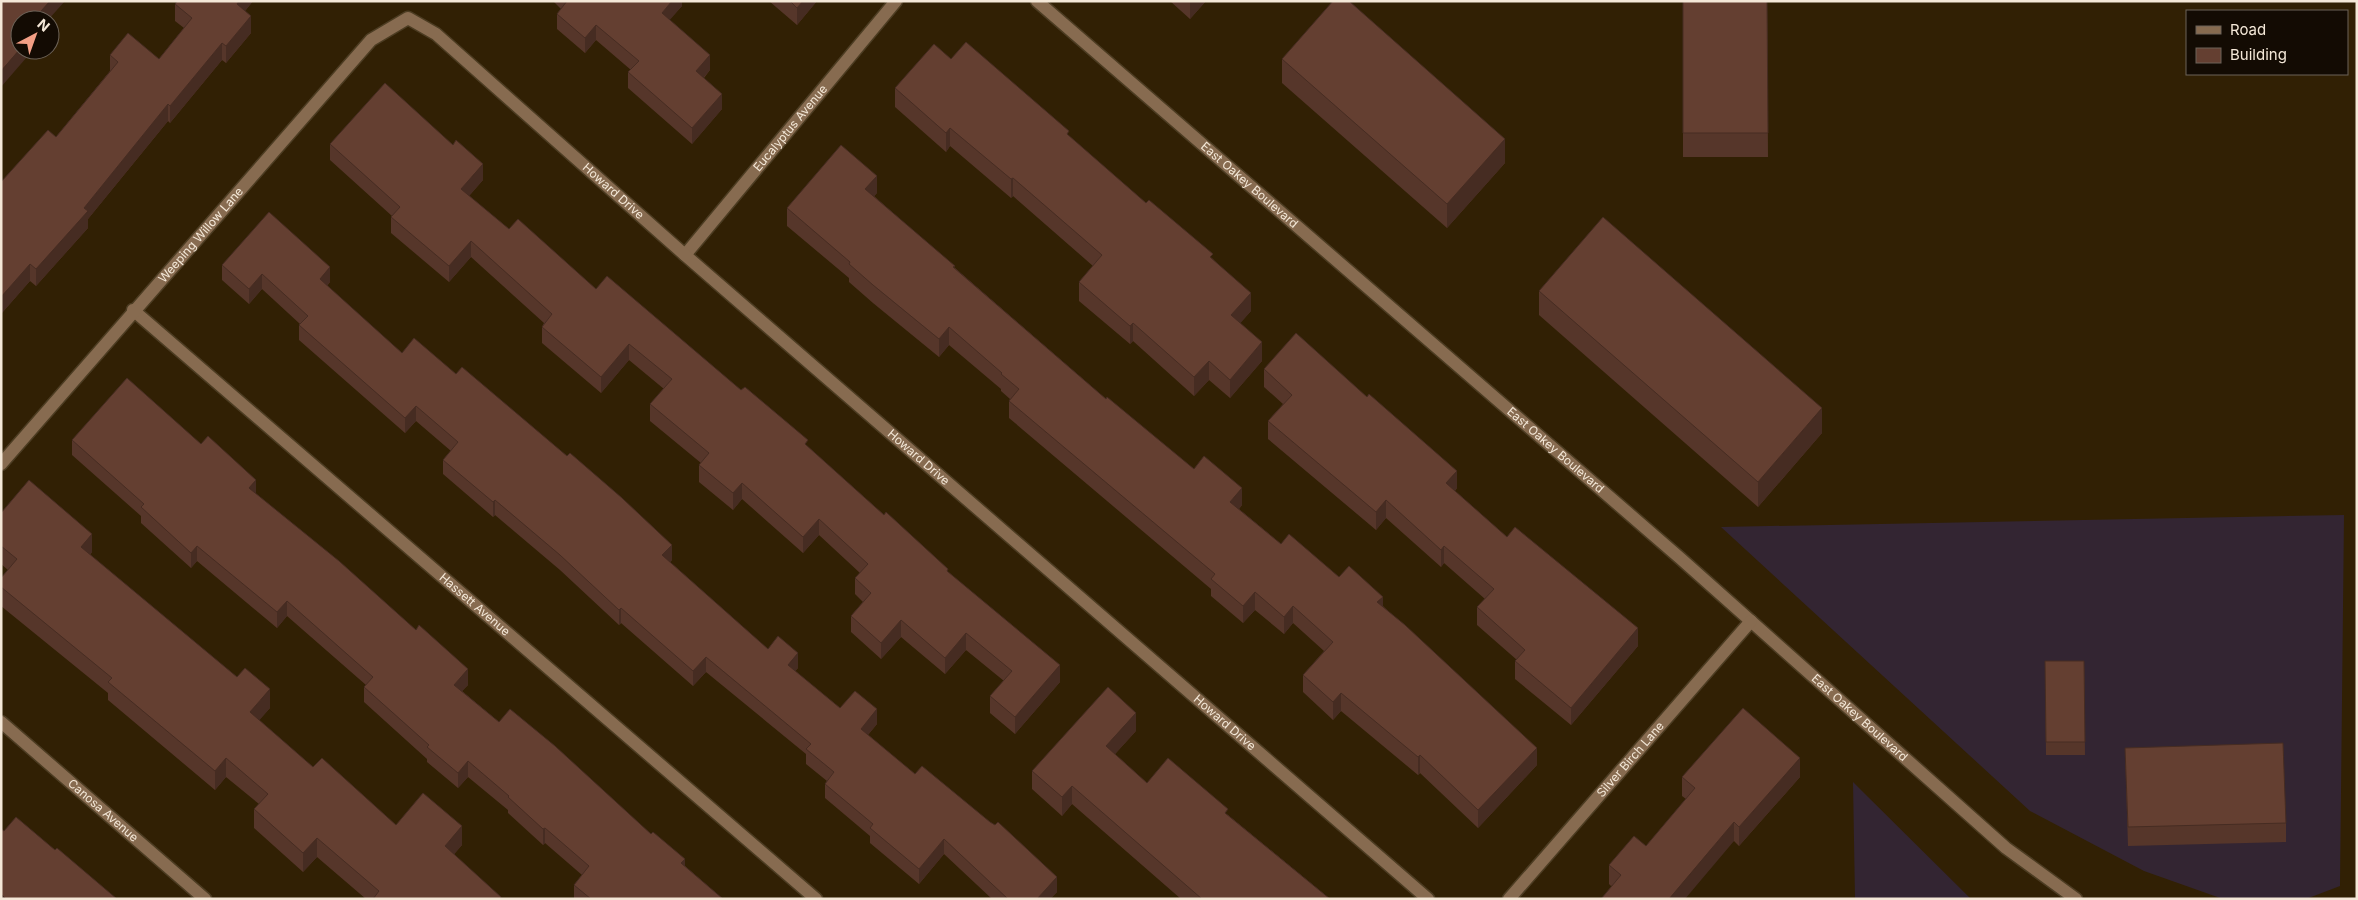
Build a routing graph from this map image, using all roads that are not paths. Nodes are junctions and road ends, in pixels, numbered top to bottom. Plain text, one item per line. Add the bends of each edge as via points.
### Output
1 (896, 1) edge
2 (1037, 1) edge
3 (408, 18) joint
4 (684, 255) junction
5 (134, 310) junction
6 (1, 464) edge
7 (1751, 621) junction
8 (1, 722) edge
9 (204, 899) edge
10 (816, 899) edge
11 (1428, 899) edge
12 (1509, 899) edge
13 (2076, 899) edge

1 - 4 street, Eucalyptus Avenue
2 - 7 street, East Oakey Boulevard
3 - 4 street, Howard Drive via 436,34
3 - 5 street, Weeping Willow Lane via 371,40
4 - 11 street, Howard Drive
5 - 6 street, Weeping Willow Lane
5 - 10 street, Hassett Avenue
7 - 12 street, Silver Birch Lane
7 - 13 street, East Oakey Boulevard via 2006,848
8 - 9 street, Canosa Avenue

